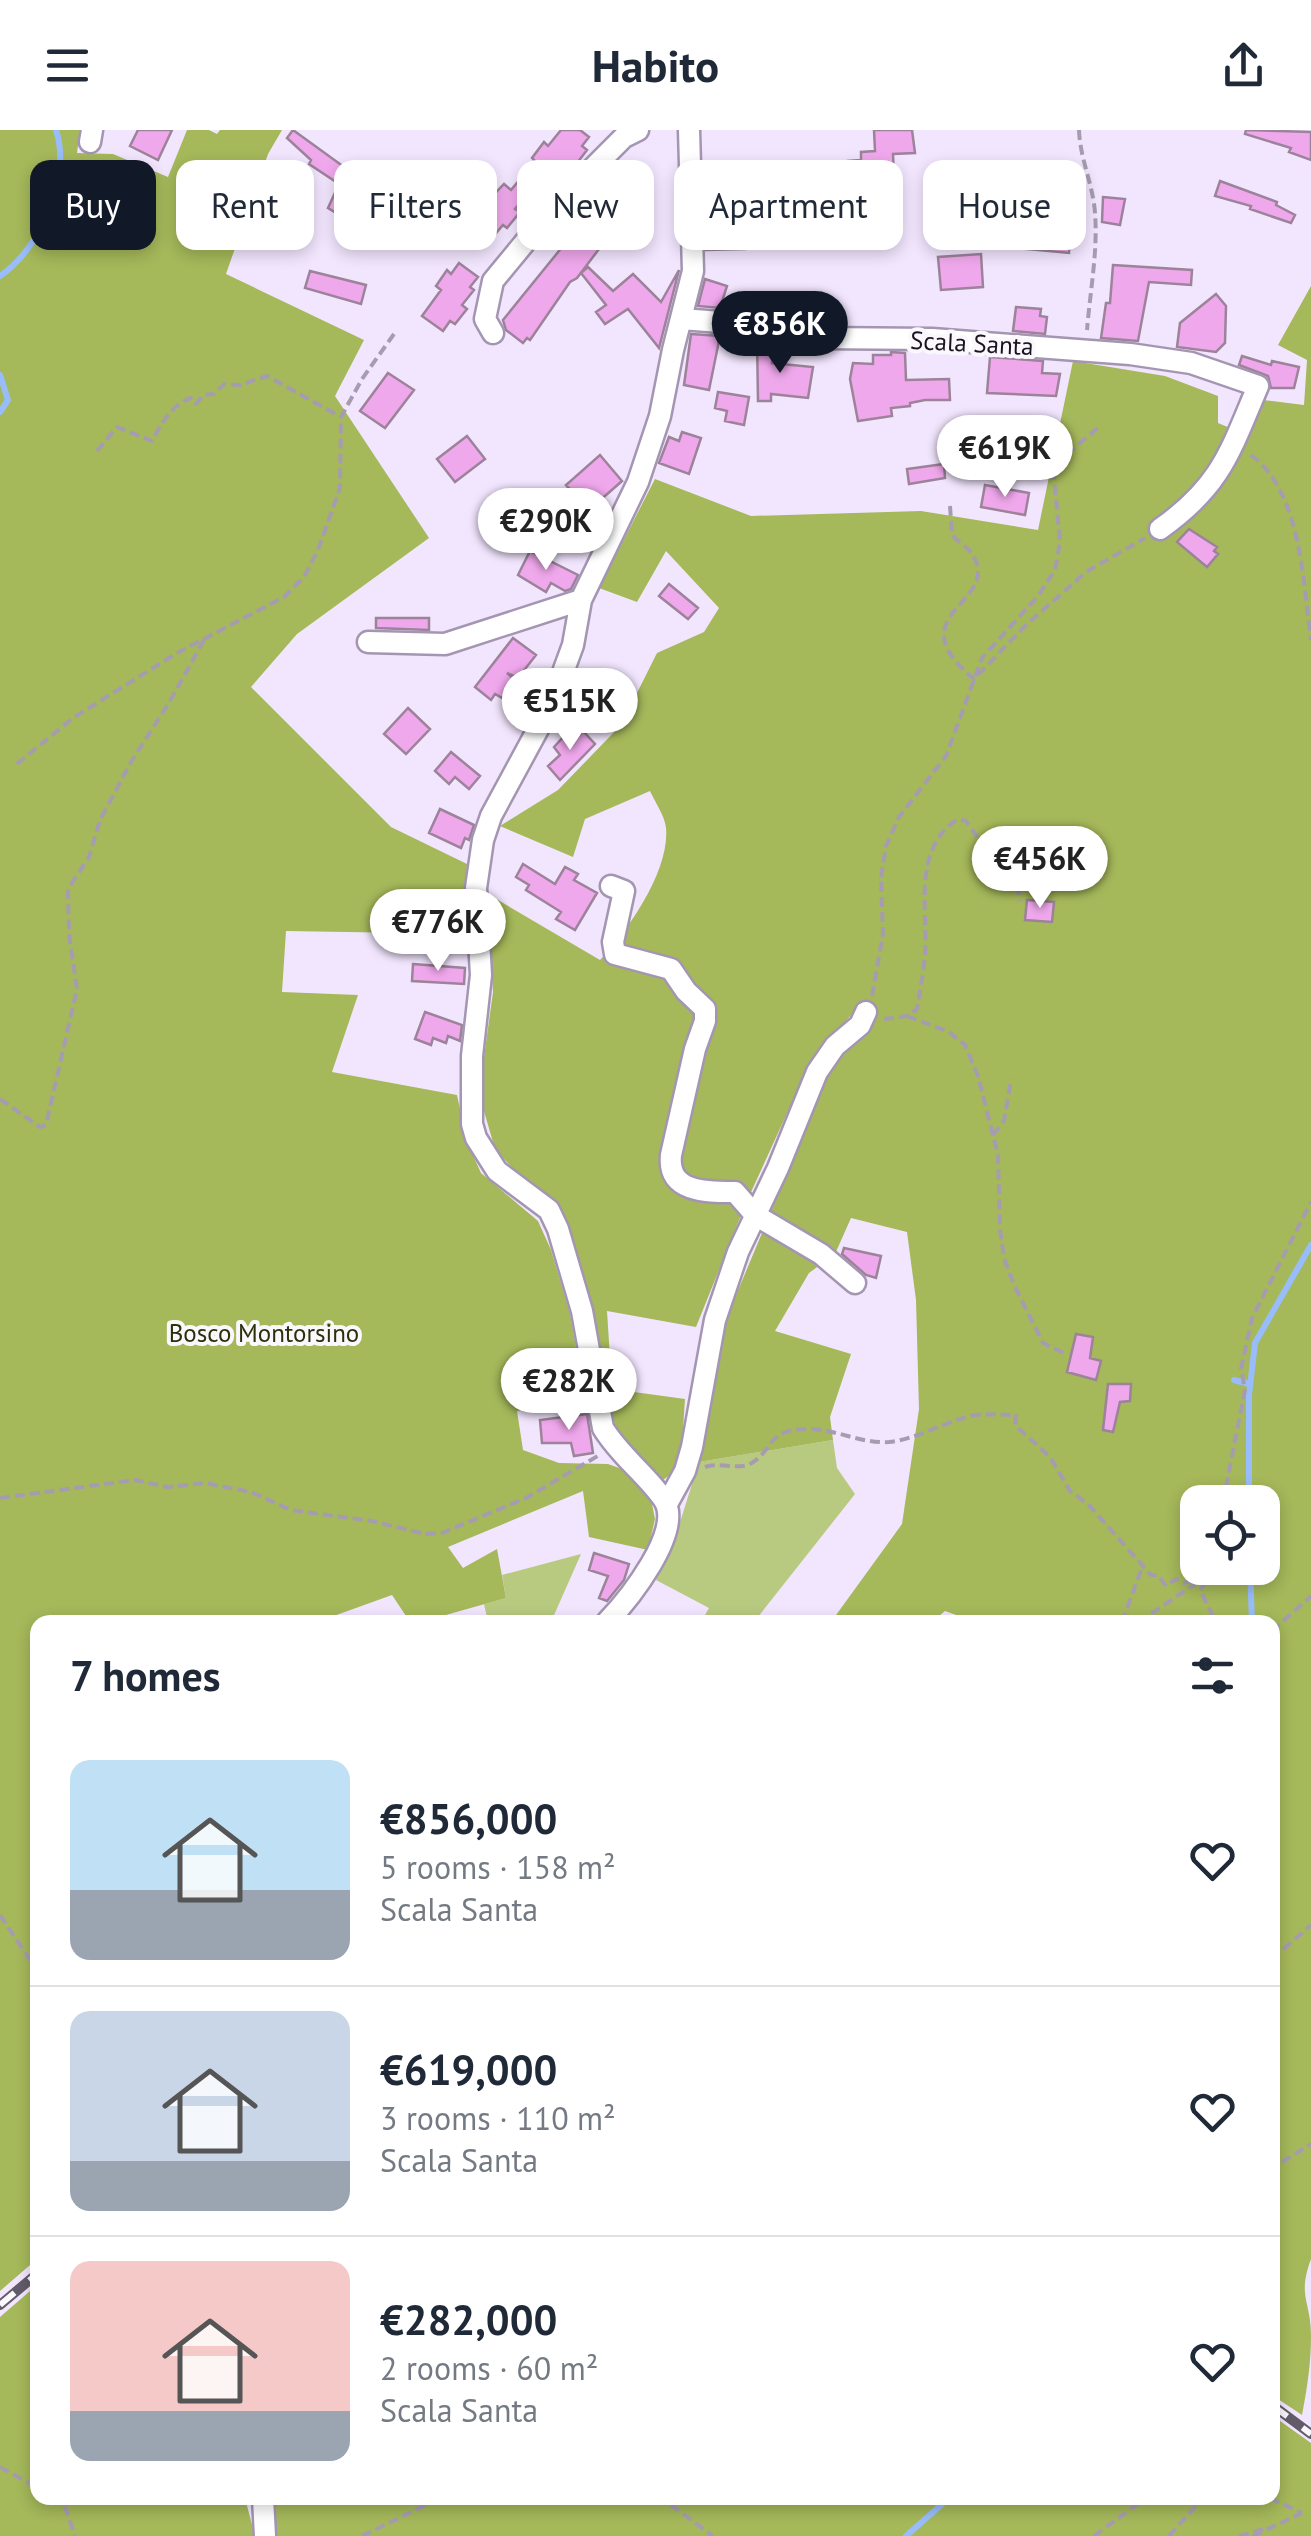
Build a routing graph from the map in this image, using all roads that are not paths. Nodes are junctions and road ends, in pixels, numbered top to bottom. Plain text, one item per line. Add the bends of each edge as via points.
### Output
1 (638, 130) edge
2 (689, 130) edge
3 (682, 319) junction
4 (493, 334) dead end
5 (1160, 529) road end
6 (582, 600) junction
7 (368, 642) dead end
8 (612, 886) dead end
9 (863, 1018) road end
10 (755, 1216) junction
11 (855, 1283) dead end
12 (666, 1504) junction
13 (612, 1615) edge
14 (263, 2505) edge
15 (265, 2536) edge

1 - 4 street via 554,206 494,281 485,319
2 - 3 street via 693,271
3 - 5 street, Scala Santa via 770,326 820,338 950,340 1191,362 1258,386 1217,477 1192,507
3 - 6 street via 638,482
6 - 7 street via 446,644
6 - 12 street via 552,705 483,840 476,888 481,975 472,1124 498,1171 549,1210 579,1299 603,1428
8 - 10 street via 624,891 615,954 671,970 705,1009 670,1168 698,1192 735,1192
9 - 10 street via 817,1072
10 - 11 street via 821,1254
10 - 12 street via 715,1320 685,1471
12 - 13 street via 669,1517 656,1557
14 - 15 street

